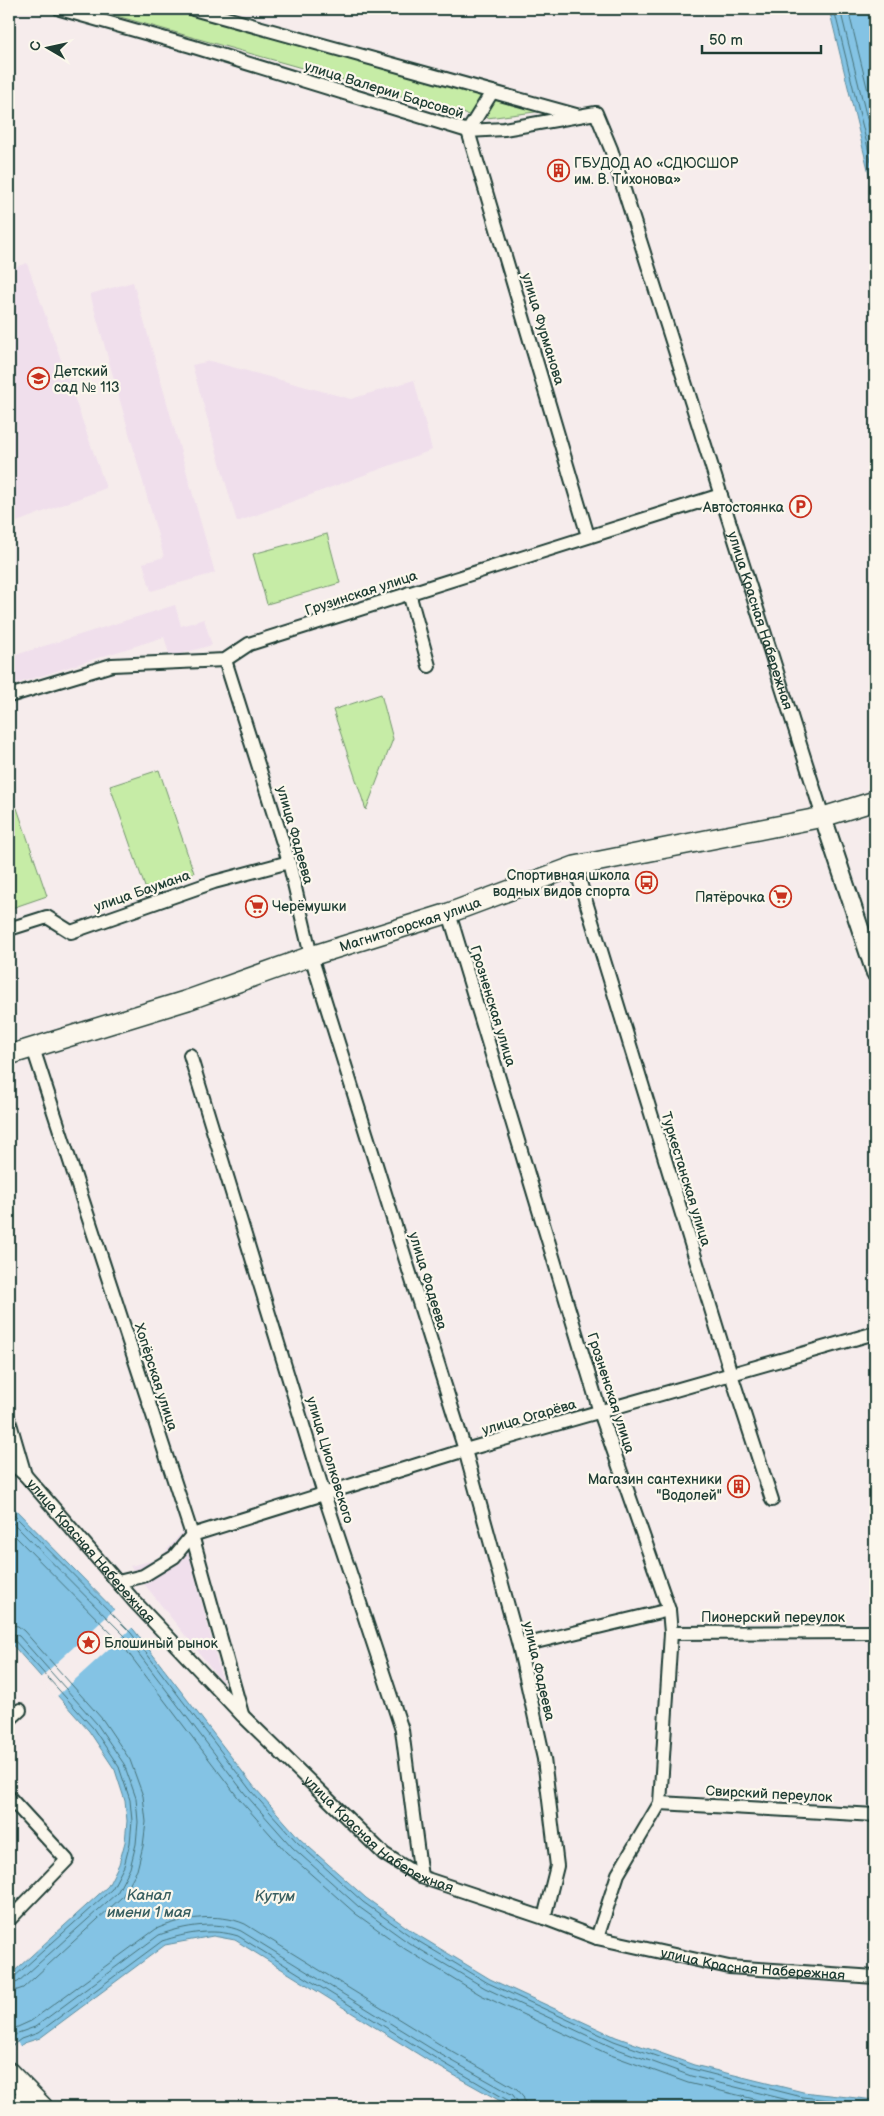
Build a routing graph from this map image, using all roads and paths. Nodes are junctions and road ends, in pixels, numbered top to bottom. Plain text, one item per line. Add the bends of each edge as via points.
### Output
1 (60, 9) edge
2 (192, 9) edge
3 (80, 12) edge
4 (492, 92) junction
5 (578, 115) junction
6 (468, 131) junction
7 (721, 495) junction
8 (588, 536) junction
9 (409, 593) junction
10 (225, 660) junction
11 (429, 666) dead end
12 (9, 696) edge
13 (875, 801) edge
14 (823, 817) junction
15 (289, 862) junction
16 (575, 866) junction
17 (449, 913) junction
18 (9, 929) edge
19 (311, 956) junction
20 (875, 973) edge
21 (33, 1048) junction
22 (9, 1055) edge
23 (190, 1055) dead end
24 (875, 1333) edge
25 (731, 1374) junction
26 (600, 1412) junction
27 (9, 1420) edge
28 (465, 1450) junction
29 (9, 1461) edge
30 (25, 1475) junction
31 (324, 1494) junction
32 (772, 1500) dead end
33 (192, 1536) junction
34 (118, 1582) junction
35 (669, 1610) junction
36 (875, 1632) edge
37 (671, 1633) junction
38 (519, 1646) junction
39 (20, 1710) dead end
40 (243, 1716) junction
41 (9, 1720) edge
42 (9, 1797) edge
43 (660, 1803) junction
44 (875, 1815) edge
45 (421, 1877) junction
46 (544, 1918) junction
47 (9, 1920) edge
48 (597, 1938) junction
49 (875, 1977) edge
50 (12, 2076) edge
51 (29, 2094) junction
52 (14, 2107) edge
53 (43, 2107) edge

1 - 3 street, улица Валерии Барсовой
2 - 4 street, улица Валерии Барсовой
3 - 6 street, улица Валерии Барсовой
4 - 5 street, улица Валерии Барсовой
4 - 6 street
5 - 6 street, улица Валерии Барсовой via 504,129
5 - 7 street, улица Красная Набережная via 596,113 611,149
6 - 8 street, улица Фурманова
7 - 8 street, Грузинская улица
7 - 14 street, улица Красная Набережная
8 - 9 street, Грузинская улица
9 - 10 street, Грузинская улица via 249,644
9 - 11 street
10 - 12 street via 112,665
10 - 15 street, улица Фадеева
13 - 14 main road, Магнитогорская улица
14 - 16 main road, Магнитогорская улица
14 - 20 street, улица Красная Набережная
15 - 18 street, улица Баумана via 214,882 71,932 47,917
15 - 19 street, улица Фадеева
16 - 17 main road, Магнитогорская улица
16 - 25 street, Туркестанская улица
17 - 19 main road, Магнитогорская улица
17 - 26 street, Грозненская улица
19 - 21 main road, Магнитогорская улица via 188,1000
19 - 28 street, улица Фадеева
21 - 22 main road, Магнитогорская улица
21 - 33 street, Хопёрская улица
23 - 31 street, улица Циолковского
24 - 25 street, улица Огарёва
25 - 26 street, улица Огарёва
25 - 32 street, Туркестанская улица
26 - 28 street, улица Огарёва
26 - 35 street, Грозненская улица
27 - 30 street
28 - 31 street, улица Огарёва
28 - 38 street, улица Фадеева
29 - 30 street, улица Красная Набережная
30 - 34 street, улица Красная Набережная
31 - 33 street, улица Огарёва
31 - 45 street, улица Циолковского via 402,1730
33 - 34 street via 174,1558 143,1576
33 - 40 street, Хопёрская улица
34 - 40 street, улица Красная Набережная
35 - 37 street, Грозненская улица
35 - 38 street
36 - 37 street, Пионерский переулок
37 - 43 street, Грозненская улица
38 - 46 street, улица Фадеева via 544,1759 557,1866
39 - 41 street
40 - 45 street, улица Красная Набережная via 384,1854
42 - 47 street via 66,1860
43 - 44 street, Свирский переулок
43 - 48 street, Грозненская улица via 618,1874
45 - 46 street, улица Красная Набережная
46 - 48 street, улица Красная Набережная
48 - 49 street, улица Красная Набережная via 729,1967
50 - 51 main road
51 - 52 main road
51 - 53 main road

